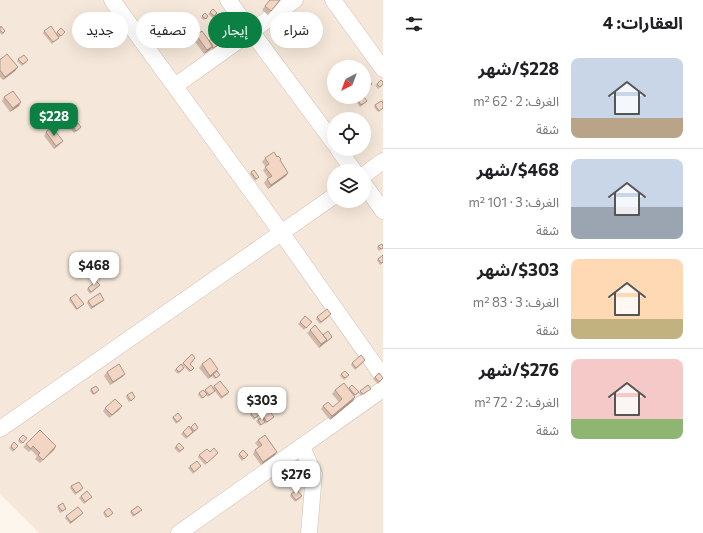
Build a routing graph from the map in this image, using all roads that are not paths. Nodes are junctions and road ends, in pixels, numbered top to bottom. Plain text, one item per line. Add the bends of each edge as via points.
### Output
1 (112, 0) edge
2 (228, 0) edge
3 (295, 0) edge
4 (333, 0) edge
5 (237, 12) edge
6 (262, 23) edge
7 (262, 46) edge
8 (228, 48) edge
9 (383, 69) edge
10 (175, 86) junction
11 (327, 134) edge
12 (383, 161) edge
13 (371, 170) edge
14 (371, 194) edge
15 (327, 201) edge
16 (383, 211) edge
17 (281, 232) junction
18 (383, 376) edge
19 (383, 389) edge
20 (0, 429) edge
21 (302, 446) junction
22 (179, 533) edge
23 (309, 533) edge

1 - 10 street
2 - 5 street
3 - 6 street
4 - 9 street
7 - 11 street
8 - 10 street
10 - 17 street
12 - 13 street
14 - 16 street
15 - 17 street
17 - 18 street
17 - 20 street
19 - 21 street
21 - 22 street
21 - 23 street via 314,474

